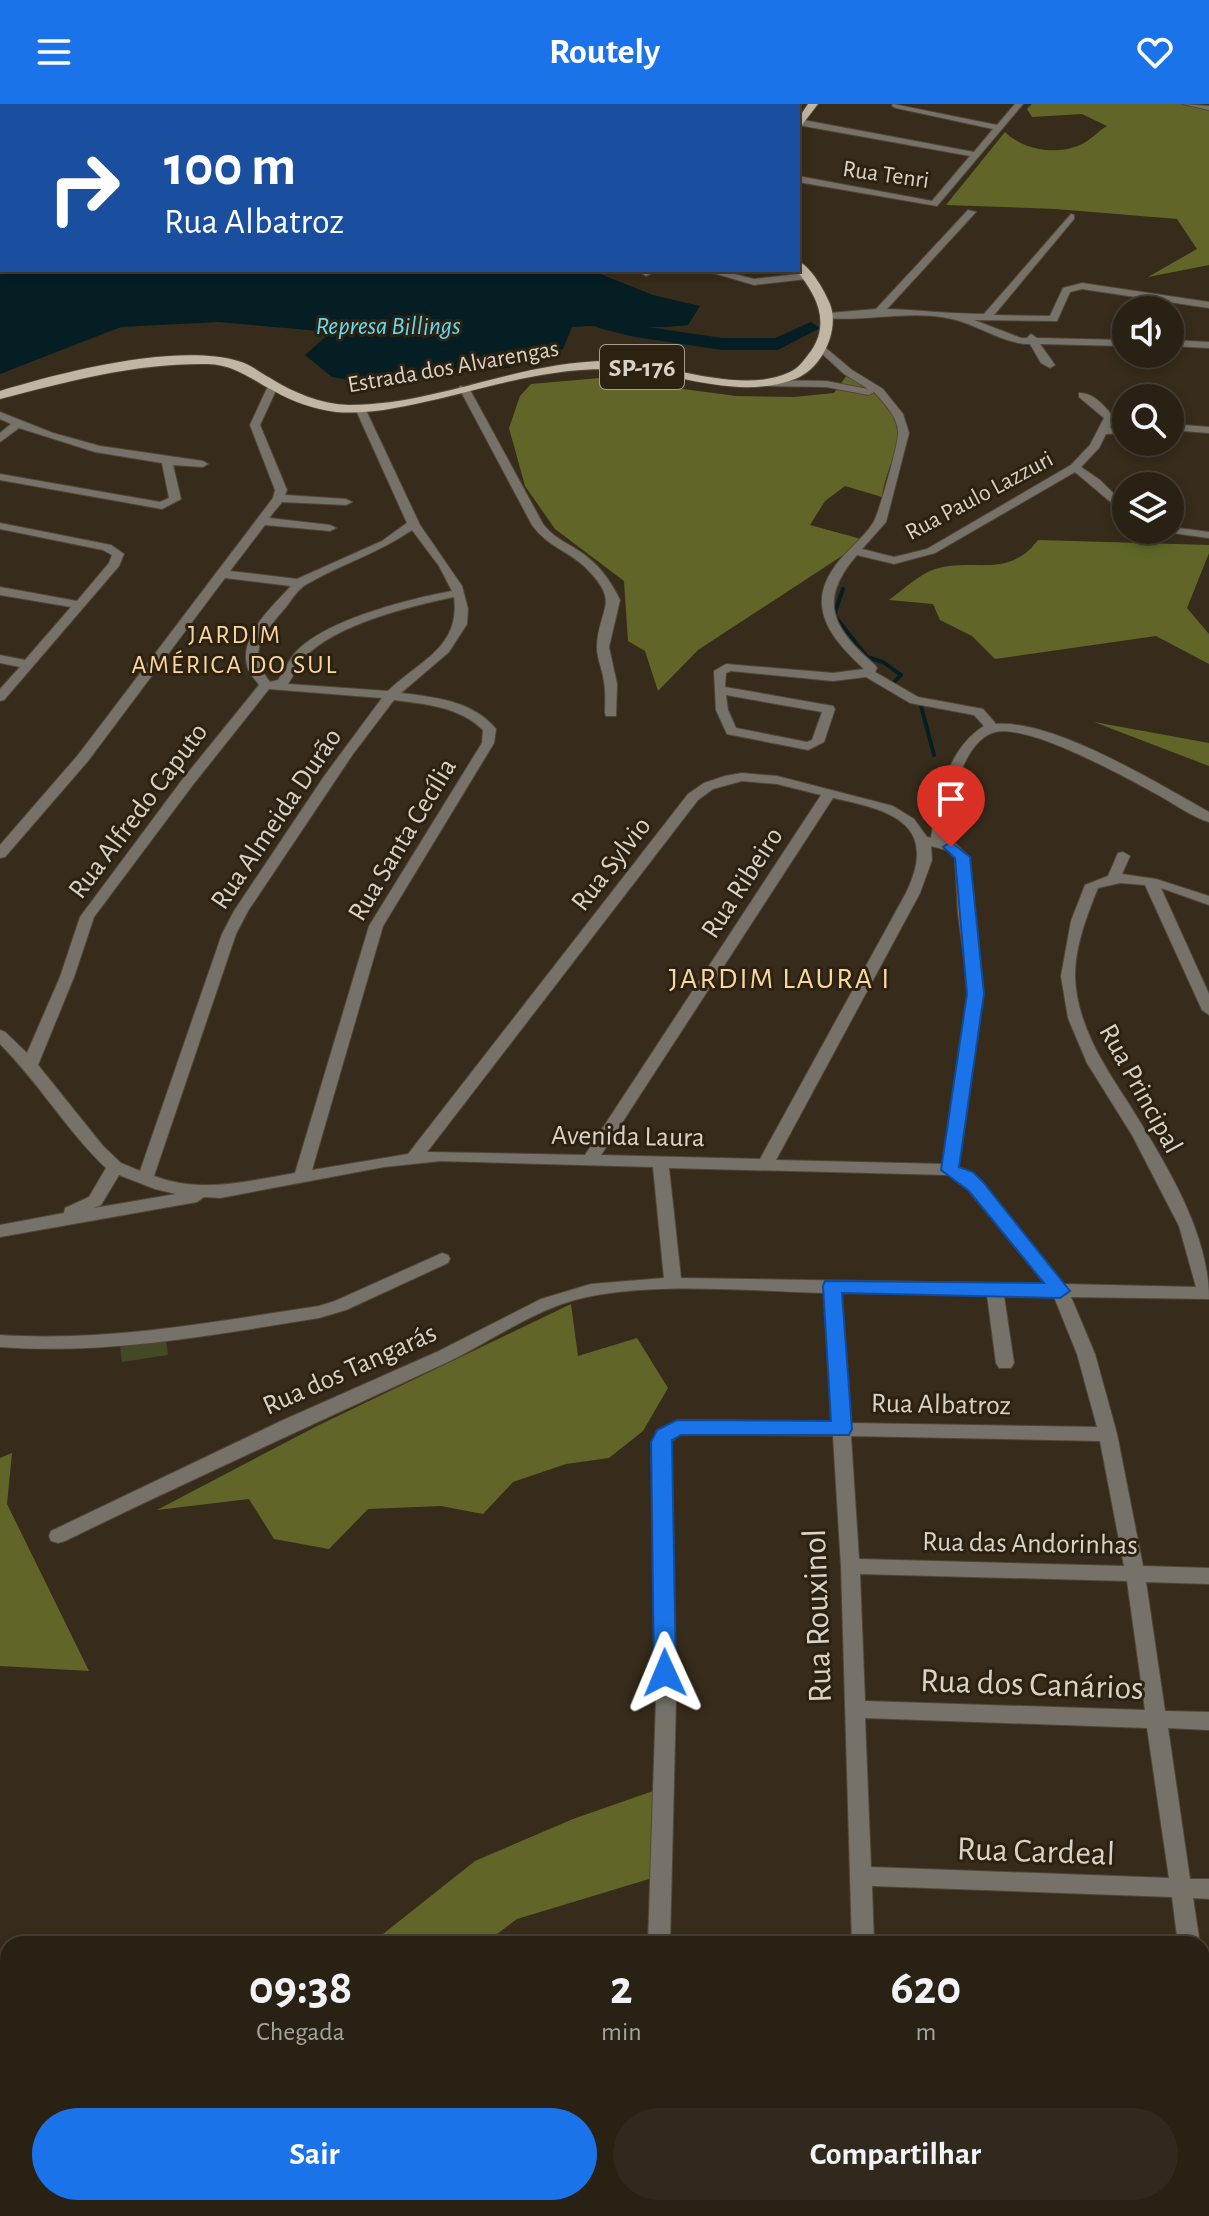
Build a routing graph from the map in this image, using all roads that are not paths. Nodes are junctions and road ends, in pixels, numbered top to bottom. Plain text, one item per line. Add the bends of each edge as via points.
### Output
1 (813, 104) edge
2 (1019, 104) edge
3 (1186, 104) edge
4 (1209, 108) edge
5 (893, 112) edge
6 (800, 123) edge
7 (800, 124) edge
8 (1000, 128) junction
9 (881, 135) junction
10 (976, 155) junction
11 (800, 179) edge
12 (971, 212) dead end
13 (1071, 217) dead end
14 (803, 271) edge
15 (716, 272) edge
16 (799, 272) edge
17 (1209, 305) edge
18 (879, 312) junction
19 (829, 316) junction
20 (954, 316) junction
21 (986, 318) junction
22 (1026, 318) junction
23 (1033, 341) junction
24 (1112, 343) edge
25 (1184, 344) edge
26 (1209, 345) edge
27 (821, 347) junction
28 (1050, 365) dead end
29 (764, 383) junction
30 (273, 386) junction
31 (464, 388) junction
32 (0, 395) edge
33 (1083, 395) dead end
34 (885, 399) junction
35 (360, 408) junction
36 (0, 415) edge
37 (18, 423) junction
38 (1184, 428) edge
39 (1209, 430) edge
40 (1105, 431) junction
41 (1112, 431) edge
42 (0, 439) edge
43 (167, 462) junction
44 (203, 464) dead end
45 (1075, 467) junction
46 (0, 477) edge
47 (279, 498) junction
48 (1112, 498) edge
49 (346, 502) dead end
50 (262, 521) junction
51 (414, 524) junction
52 (0, 526) edge
53 (330, 528) dead end
54 (1184, 532) edge
55 (1209, 535) edge
56 (856, 551) junction
57 (224, 574) junction
58 (299, 583) junction
59 (0, 591) edge
60 (458, 593) junction
61 (80, 605) junction
62 (0, 659) edge
63 (26, 664) junction
64 (868, 673) junction
65 (272, 686) junction
66 (720, 690) junction
67 (0, 697) edge
68 (388, 697) junction
69 (611, 713) dead end
70 (993, 727) junction
71 (829, 793) junction
72 (1209, 818) edge
73 (930, 841) junction
74 (0, 854) edge
75 (1123, 856) dead end
76 (1114, 878) junction
77 (1159, 884) junction
78 (1209, 901) edge
79 (1209, 1010) edge
80 (0, 1035) edge
81 (30, 1065) junction
82 (413, 1159) junction
83 (590, 1160) junction
84 (660, 1162) junction
85 (766, 1163) junction
86 (115, 1167) junction
87 (950, 1170) junction
88 (302, 1176) junction
89 (145, 1179) junction
90 (220, 1192) junction
91 (41, 1223) junction
92 (0, 1231) edge
93 (442, 1259) dead end
94 (673, 1284) junction
95 (832, 1286) junction
96 (995, 1289) junction
97 (1060, 1291) junction
98 (1207, 1293) edge
99 (0, 1341) edge
100 (1005, 1363) dead end
101 (842, 1429) junction
102 (1108, 1434) junction
103 (58, 1536) dead end
104 (850, 1566) junction
105 (1135, 1573) junction
106 (1209, 1576) edge
107 (853, 1709) junction
108 (1156, 1719) junction
109 (1209, 1721) edge
110 (861, 1876) junction
111 (1180, 1888) junction
112 (1209, 1889) edge
113 (659, 1936) edge
114 (863, 1936) edge
115 (1188, 1936) edge

1 - 6 main road
2 - 8 street, Rua Tenri
3 - 4 street
5 - 8 street
5 - 9 street
7 - 9 street
8 - 10 street, Rua Tenri
9 - 10 street
10 - 11 street, Rua Tenri via 931,204
12 - 18 street
13 - 21 street
14 - 19 main road
15 - 16 street via 754,282
17 - 22 street via 1075,286 1063,293 1054,319
18 - 19 street
18 - 20 street
19 - 27 main road
20 - 21 street
20 - 23 street via 1011,339
21 - 22 street
22 - 23 street
23 - 24 street
23 - 28 street
25 - 26 street
27 - 29 main road, Estrada dos Alvarengas / SP-176 via 801,371
27 - 34 street
29 - 31 main road, Estrada dos Alvarengas / SP-176 via 610,365 557,369
29 - 34 street via 846,386
30 - 32 main road, Estrada dos Alvarengas / SP-176 via 237,365 193,361 85,371
30 - 35 main road, Estrada dos Alvarengas / SP-176 via 309,403
30 - 47 street via 255,425 281,490
31 - 35 main road, Estrada dos Alvarengas / SP-176
31 - 69 street via 538,525 548,538 578,555 614,600 603,647
33 - 40 street via 1109,418
34 - 56 street, Rua Paulo Lazzuri via 898,414 904,433 883,515
35 - 51 street
36 - 37 street
37 - 42 street
37 - 43 street via 93,449
38 - 39 street
40 - 41 street
40 - 45 street, Rua Paulo Lazzuri
43 - 44 street
43 - 46 street via 175,499 169,505
45 - 48 street
45 - 56 street, Rua Paulo Lazzuri via 921,555 889,561
47 - 49 street
47 - 50 street
50 - 53 street
50 - 57 street
51 - 58 street via 386,543
51 - 60 street
52 - 61 street via 114,550 118,559
54 - 55 street
56 - 64 street, Rua Paulo Lazzuri via 833,578 828,616 845,645 871,668
57 - 58 street
57 - 74 street via 83,758
58 - 65 street via 252,647 257,678
59 - 61 street
60 - 65 street, Rua Alfredo Caputo via 408,604 323,637 300,654 289,678
60 - 68 street, Rua Almeida Durão via 463,608 456,635 424,671
61 - 63 street
62 - 63 street
63 - 67 street
64 - 66 street via 833,677 730,667 719,673
64 - 70 street via 921,701 978,712
65 - 68 street, Rua Santa Cecília
65 - 81 street, Rua Alfredo Caputo via 187,783 87,917
66 - 66 street via 732,731 808,746 818,742 829,709
68 - 88 street, Rua Santa Cecília via 465,709 486,721 490,735 376,926
68 - 89 street, Rua Almeida Durão via 229,934
70 - 72 street via 1029,732 1095,758
70 - 73 street via 978,736 962,759
71 - 73 street, Rua Sylvio via 899,814
71 - 82 street, Rua Sylvio via 754,776 702,790
71 - 83 street, Rua Ribeiro
73 - 85 street via 922,870 838,1035
73 - 87 street, Rua Sylvio via 962,857 975,974 974,1015
75 - 76 street
76 - 77 street
76 - 98 street, Rua Principal via 1088,890 1078,921 1068,976 1075,1018 1187,1226
77 - 78 street
77 - 79 street
80 - 81 street
81 - 86 street
82 - 83 street, Avenida Laura
82 - 88 street, Avenida Laura
83 - 84 street, Avenida Laura
84 - 85 street, Avenida Laura
84 - 94 street
85 - 87 street, Avenida Laura
86 - 89 street, Avenida Laura
86 - 91 street via 95,1201
87 - 97 street via 976,1186
88 - 90 street, Avenida Laura
89 - 90 street, Avenida Laura via 189,1191
90 - 91 street
91 - 92 street
93 - 99 street via 319,1312 96,1346
94 - 95 street, Rua dos Tangarás
94 - 103 street, Rua dos Tangarás via 601,1288 563,1297
95 - 96 street, Rua dos Tangarás
95 - 101 street, Rua Rouxinol
96 - 97 street, Rua dos Tangarás
96 - 100 street
97 - 98 street, Rua dos Tangarás
97 - 102 street via 1086,1354
101 - 102 street, Rua Albatroz
101 - 104 street, Rua Rouxinol
101 - 113 street, Rua Albatroz via 677,1428 661,1442 666,1699
102 - 105 street
104 - 105 street, Rua das Andorinhas
104 - 107 street, Rua Rouxinol
105 - 106 street, Rua das Andorinhas
105 - 108 street
107 - 108 street, Rua dos Canários
107 - 110 street, Rua Rouxinol
108 - 109 street, Rua dos Canários
108 - 111 street
110 - 111 street, Rua Cardeal
110 - 114 street, Rua Rouxinol
111 - 112 street, Rua Cardeal
111 - 115 street

